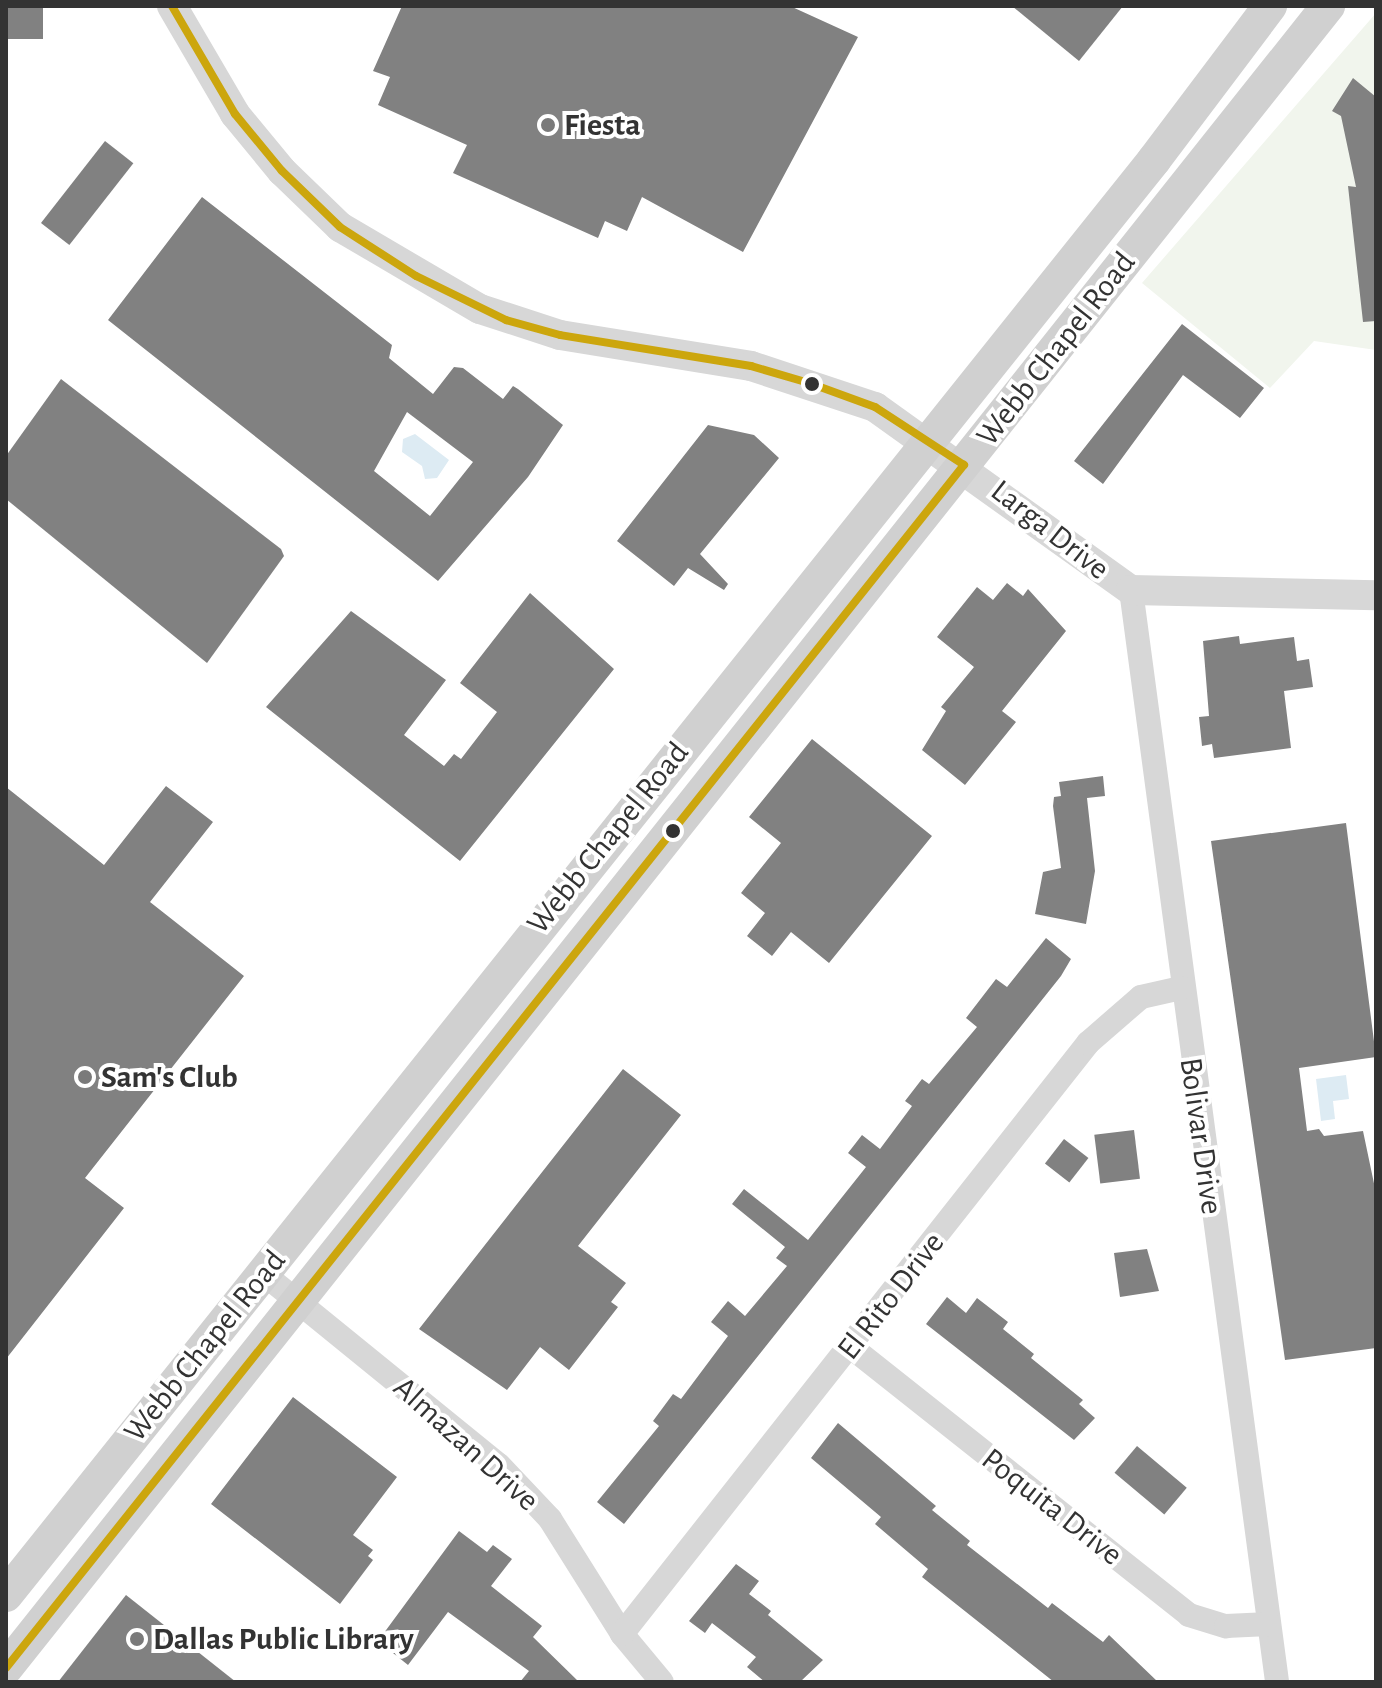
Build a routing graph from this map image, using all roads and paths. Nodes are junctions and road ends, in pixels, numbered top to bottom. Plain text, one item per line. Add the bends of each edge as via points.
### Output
1 (172, 6) edge
2 (1270, 6) edge
3 (1328, 6) edge
4 (1154, 160) junction
5 (1187, 183) junction
6 (928, 441) junction
7 (964, 465) junction
8 (1131, 590) junction
9 (1376, 595) edge
10 (658, 776) junction
11 (694, 803) junction
12 (1181, 988) junction
13 (265, 1275) junction
14 (297, 1302) junction
15 (851, 1347) junction
16 (6, 1595) edge
17 (1269, 1624) junction
18 (622, 1634) junction
19 (6, 1668) edge
20 (662, 1682) edge
21 (1277, 1682) edge

1 - 6 street, Larga Drive via 235,114 282,171 340,227 416,276 506,320 546,332 751,366 809,383 875,407
2 - 4 main road, Webb Chapel Road
3 - 5 main road, Webb Chapel Road
4 - 5 main road
4 - 6 main road, Webb Chapel Road
5 - 7 main road, Webb Chapel Road
6 - 7 street, Larga Drive
6 - 10 main road, Webb Chapel Road
7 - 8 street, Larga Drive
7 - 11 main road, Webb Chapel Road
8 - 9 street, Larga Drive
8 - 12 street, Bolivar Drive
10 - 11 main road
10 - 13 main road, Webb Chapel Road
11 - 14 main road, Webb Chapel Road
12 - 15 street, El Rito Drive via 1141,997 1088,1043
12 - 17 street, Bolivar Drive
13 - 14 street, Almazan Drive
13 - 16 main road, Webb Chapel Road
14 - 18 street, Almazan Drive via 499,1465 550,1519
14 - 19 main road, Webb Chapel Road
15 - 17 street, Poquita Drive via 1189,1615 1226,1626
15 - 18 street, El Rito Drive
17 - 21 street, Bolivar Drive
18 - 20 street, Almazan Drive

